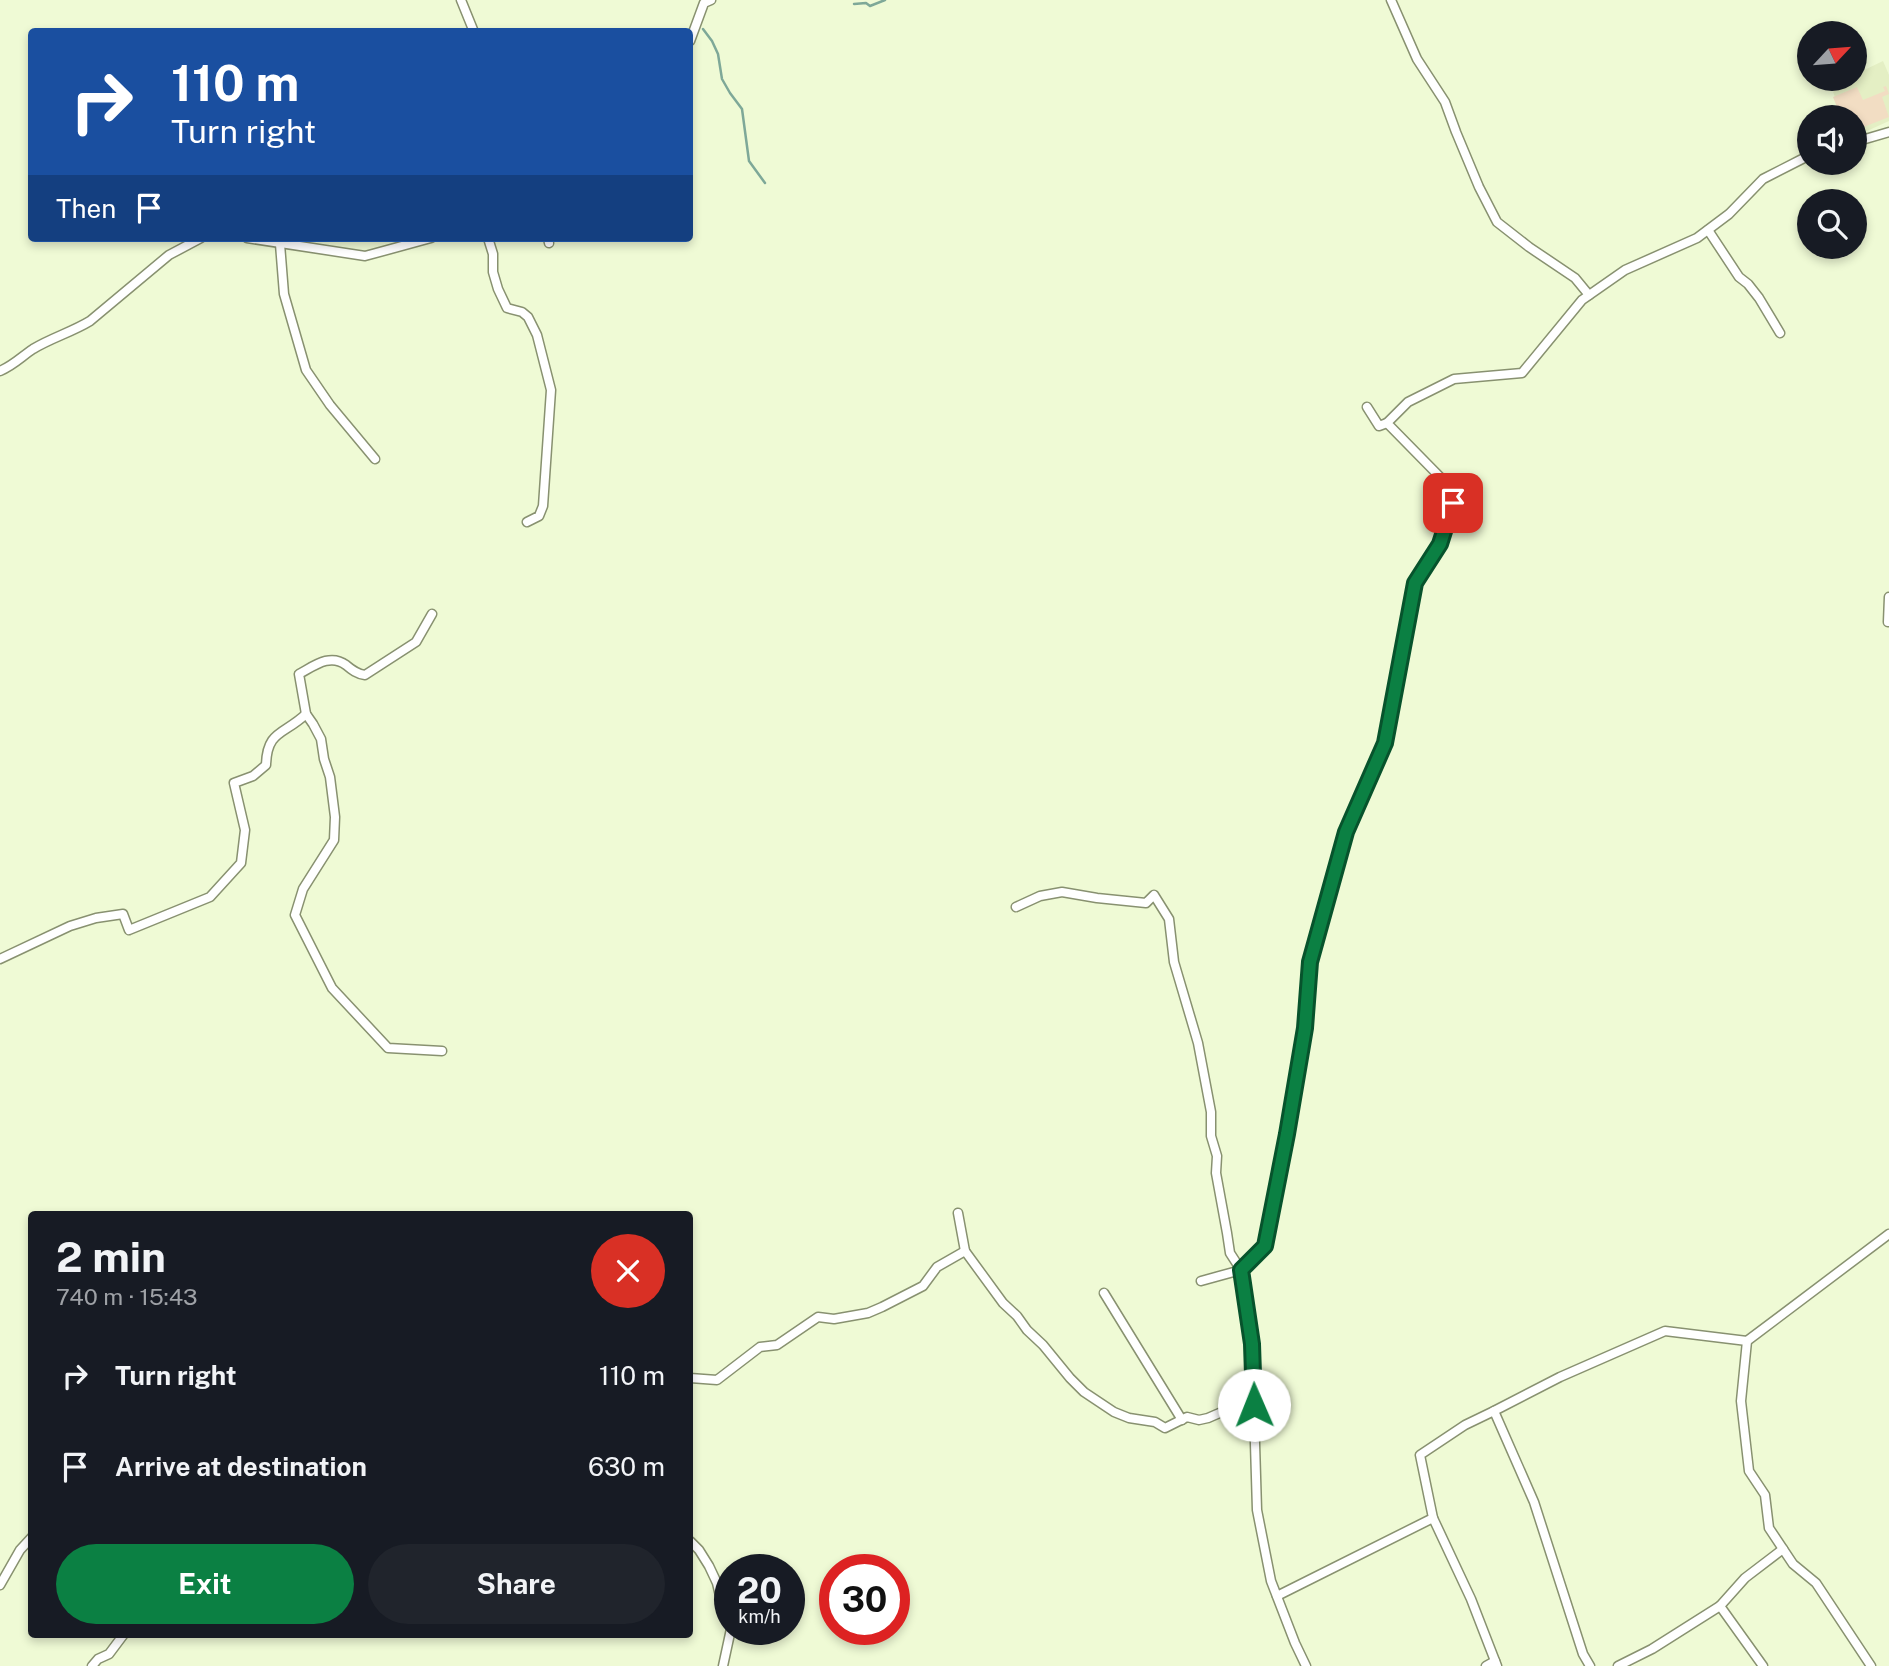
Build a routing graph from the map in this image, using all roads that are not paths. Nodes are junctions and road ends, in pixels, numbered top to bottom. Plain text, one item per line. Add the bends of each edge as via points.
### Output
1 (461, 0) edge
2 (711, 0) edge
3 (1391, 0) edge
4 (472, 28) edge
5 (693, 33) edge
6 (1889, 132) edge
7 (1867, 138) edge
8 (1797, 162) edge
9 (1708, 230) junction
10 (193, 242) edge
11 (269, 242) edge
12 (416, 242) edge
13 (489, 242) edge
14 (280, 244) junction
15 (1589, 295) junction
16 (1780, 333) dead end
17 (0, 371) edge
18 (1367, 407) dead end
19 (1387, 423) junction
20 (375, 459) dead end
21 (527, 522) dead end
22 (1889, 597) edge
23 (432, 614) dead end
24 (1888, 622) edge
25 (306, 714) junction
26 (1016, 907) dead end
27 (0, 959) edge
28 (442, 1051) dead end
29 (958, 1213) dead end
30 (1889, 1234) edge
31 (965, 1251) junction
32 (1241, 1270) junction
33 (1201, 1281) dead end
34 (1104, 1293) dead end
35 (1747, 1341) junction
36 (693, 1378) edge
37 (1254, 1405) junction
38 (1494, 1410) junction
39 (1182, 1420) junction
40 (1433, 1518) junction
41 (28, 1541) edge
42 (693, 1544) edge
43 (1783, 1549) junction
44 (714, 1577) edge
45 (0, 1586) edge
46 (1277, 1596) junction
47 (1720, 1606) junction
48 (121, 1638) edge
49 (728, 1645) edge
50 (1496, 1664) edge
51 (92, 1666) edge
52 (723, 1666) edge
53 (1306, 1666) edge
54 (1486, 1666) edge
55 (1590, 1666) edge
56 (1618, 1666) edge
57 (1763, 1666) edge
58 (1871, 1666) edge

1 - 4 street
2 - 5 street via 704,3
3 - 15 street via 1417,59 1445,102 1497,222 1575,278
6 - 7 street
8 - 9 street via 1763,179
9 - 15 street via 1625,270
9 - 16 street
10 - 17 street via 169,255 90,321
11 - 14 street
12 - 14 street via 365,256
13 - 21 street via 498,289 507,308 528,317 551,390 543,506 540,516
14 - 20 street via 285,294 306,370
15 - 19 street via 1522,373 1454,379 1408,402
18 - 19 street via 1379,426
19 - 32 street via 1443,480 1453,503 1440,544 1415,583 1385,743 1346,832 1310,962 1305,1028 1265,1246
22 - 24 street
23 - 25 street via 416,642 365,675 332,659 299,674
25 - 27 street via 275,736 266,749 266,765 234,783 245,830 241,863 210,897 129,930 123,914 96,918
25 - 28 street via 321,739 330,777 334,840 303,889 295,915 331,988 388,1048
26 - 32 street via 1062,892 1146,903 1154,895 1169,919 1174,962 1198,1043 1211,1112 1230,1253
29 - 31 street
30 - 35 street
31 - 36 street via 937,1267 923,1286 882,1307 834,1319 818,1317 777,1345 760,1347 717,1380
31 - 39 street via 1003,1303 1084,1392 1129,1419 1165,1428
32 - 33 street
32 - 37 street via 1252,1344
34 - 39 street
35 - 38 street via 1665,1331
35 - 43 street via 1741,1401 1749,1471 1765,1495 1769,1528
37 - 39 street
37 - 46 street via 1257,1510
38 - 40 street via 1420,1455
38 - 55 street via 1534,1502
40 - 46 street
40 - 50 street
41 - 45 street
42 - 44 street
43 - 47 street via 1745,1578
43 - 58 street via 1816,1583
46 - 53 street
47 - 56 street
47 - 57 street
48 - 51 street
49 - 52 street
50 - 54 street

